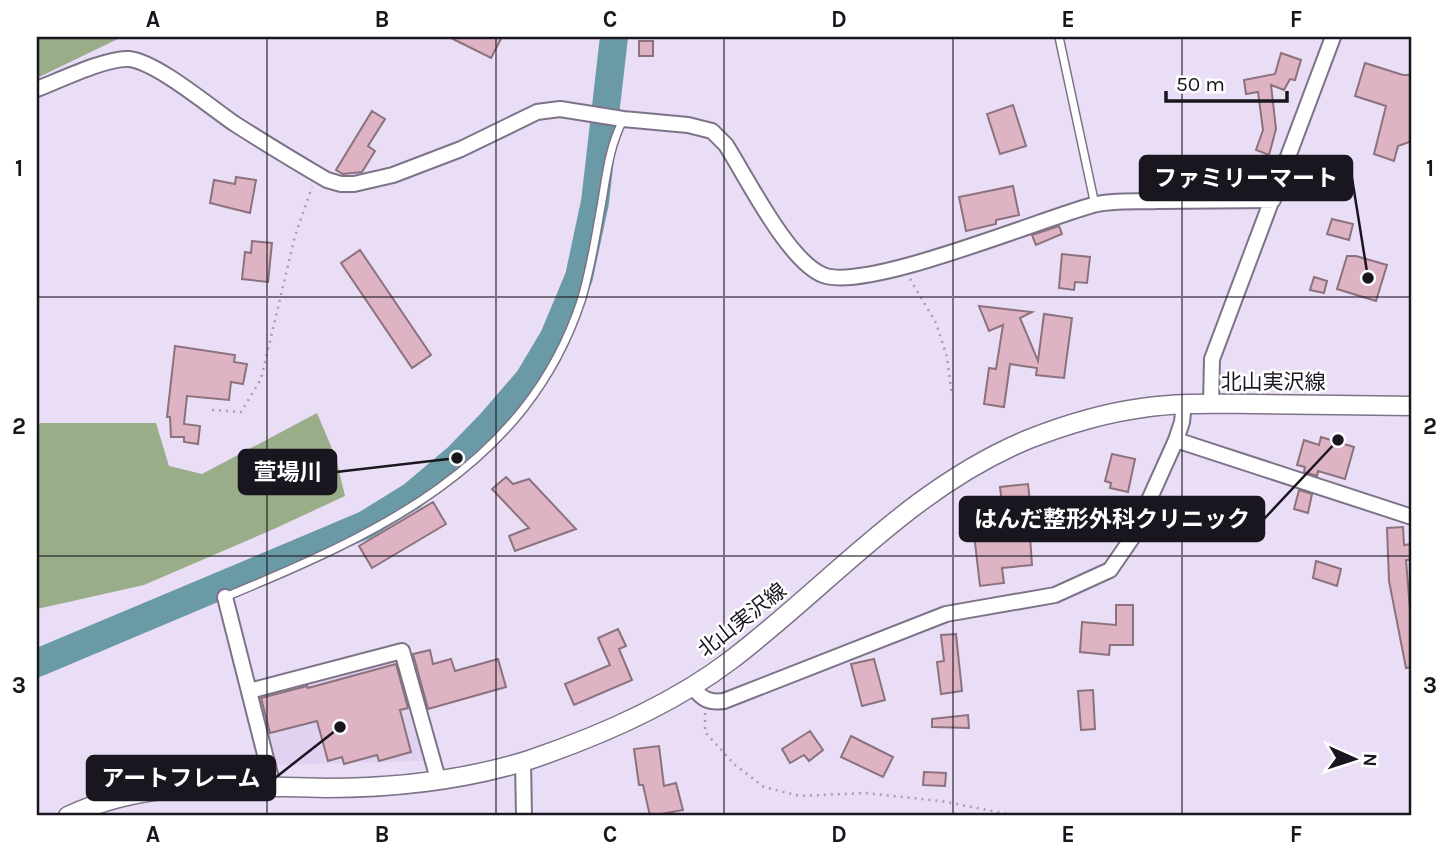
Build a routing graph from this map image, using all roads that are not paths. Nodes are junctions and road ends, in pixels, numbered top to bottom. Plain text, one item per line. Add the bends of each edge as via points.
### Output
1 (1059, 37) edge
2 (1333, 37) edge
3 (37, 89) edge
4 (619, 118) junction
5 (1273, 200) junction
6 (1095, 205) junction
7 (1184, 403) junction
8 (1211, 404) junction
9 (1412, 405) edge
10 (1176, 440) junction
11 (1412, 517) edge
12 (225, 597) joint
13 (692, 687) junction
14 (249, 691) junction
15 (523, 762) junction
16 (438, 779) junction
17 (273, 786) junction
18 (68, 816) edge
19 (524, 816) edge

1 - 6 lane
2 - 5 street
3 - 4 street via 113,61 144,64 233,123 341,184 393,175 537,112 560,109
4 - 6 street via 712,131 726,145 787,243 823,275 843,279 903,267
4 - 12 lane via 581,300 552,367 532,399 485,453 414,506 348,542
5 - 6 street
5 - 8 street via 1212,359
7 - 8 street, 北山実沢線
7 - 10 street
7 - 13 street, 北山実沢線 via 1072,424 979,463 881,531 790,613
8 - 9 street, 北山実沢線
10 - 11 street
10 - 13 street via 1132,538 1110,570 1055,594 946,614 724,701 705,700
12 - 14 street
13 - 15 street, 北山実沢線 via 575,744
14 - 16 street via 402,652
14 - 17 street
15 - 16 street, 北山実沢線
15 - 19 street
16 - 17 street, 北山実沢線 via 358,786
17 - 18 street, 北山実沢線 via 162,789 114,799

